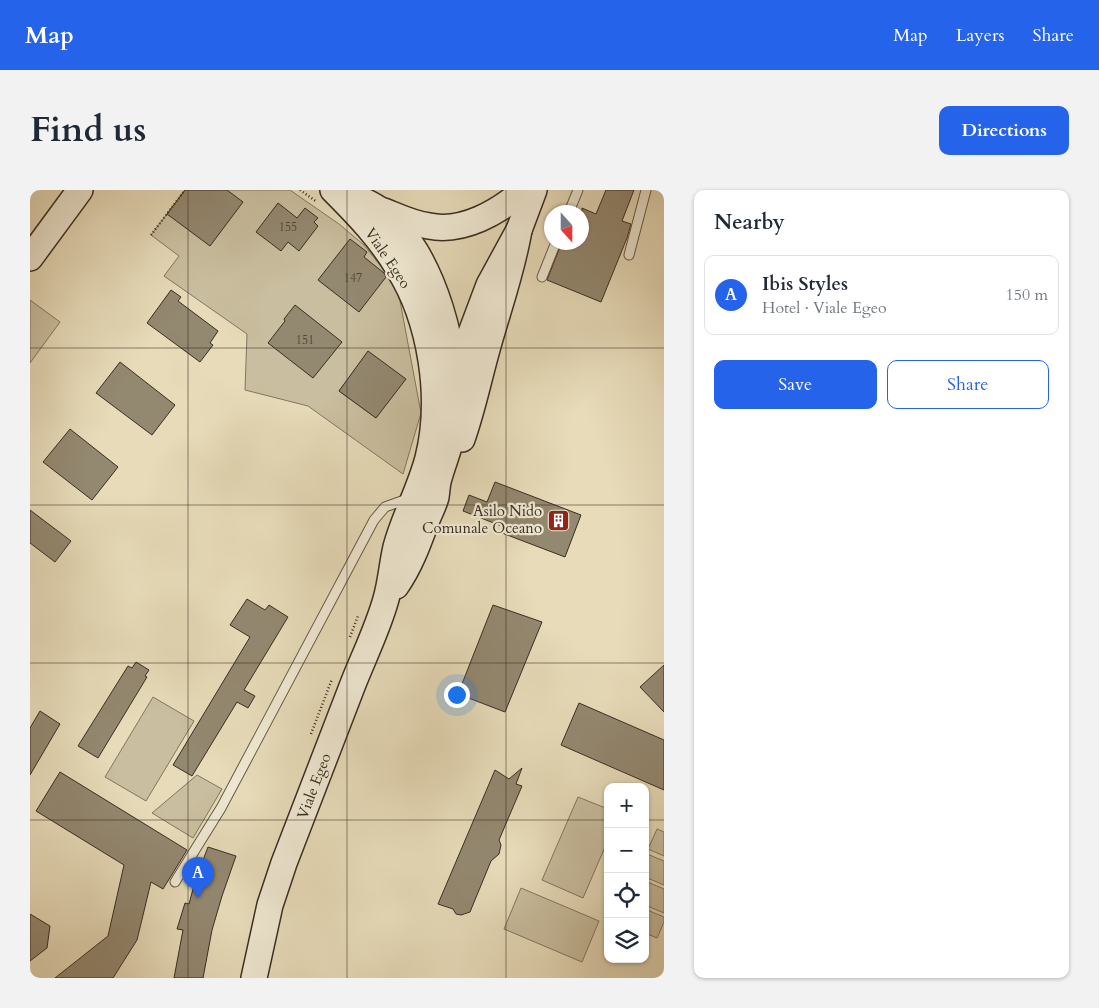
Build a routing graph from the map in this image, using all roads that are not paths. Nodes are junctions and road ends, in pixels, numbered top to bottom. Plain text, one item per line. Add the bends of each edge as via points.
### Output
1 (80, 190) edge
2 (333, 190) edge
3 (341, 190) edge
4 (524, 190) edge
5 (534, 190) edge
6 (578, 190) edge
7 (646, 190) edge
8 (572, 205) edge
9 (378, 209) junction
10 (519, 230) junction
11 (553, 250) edge
12 (629, 255) dead end
13 (30, 258) edge
14 (542, 277) dead end
15 (486, 353) junction
16 (431, 365) junction
17 (454, 379) junction
18 (432, 431) junction
19 (425, 497) junction
20 (175, 882) dead end
21 (254, 978) edge

1 - 13 main road
2 - 16 main road, Viale Egeo via 372,232 403,276 416,304
3 - 9 main road, Viale Egeo
4 - 9 main road via 494,212 451,226 428,226
5 - 10 main road
6 - 8 lane
7 - 12 lane
9 - 17 main road, Viale Egeo via 407,240 433,285 446,323
10 - 15 main road via 509,278
10 - 17 main road via 489,285
11 - 14 lane
15 - 17 main road via 470,374
15 - 19 main road via 475,400 447,478
16 - 17 main road
16 - 18 main road, Viale Egeo
17 - 18 main road, Viale Egeo
17 - 19 main road, Viale Egeo via 454,429 439,479
18 - 19 main road, Viale Egeo
19 - 20 lane via 397,501 385,507 374,520 221,808
19 - 21 main road, Viale Egeo via 408,565 386,598 279,877 266,918

